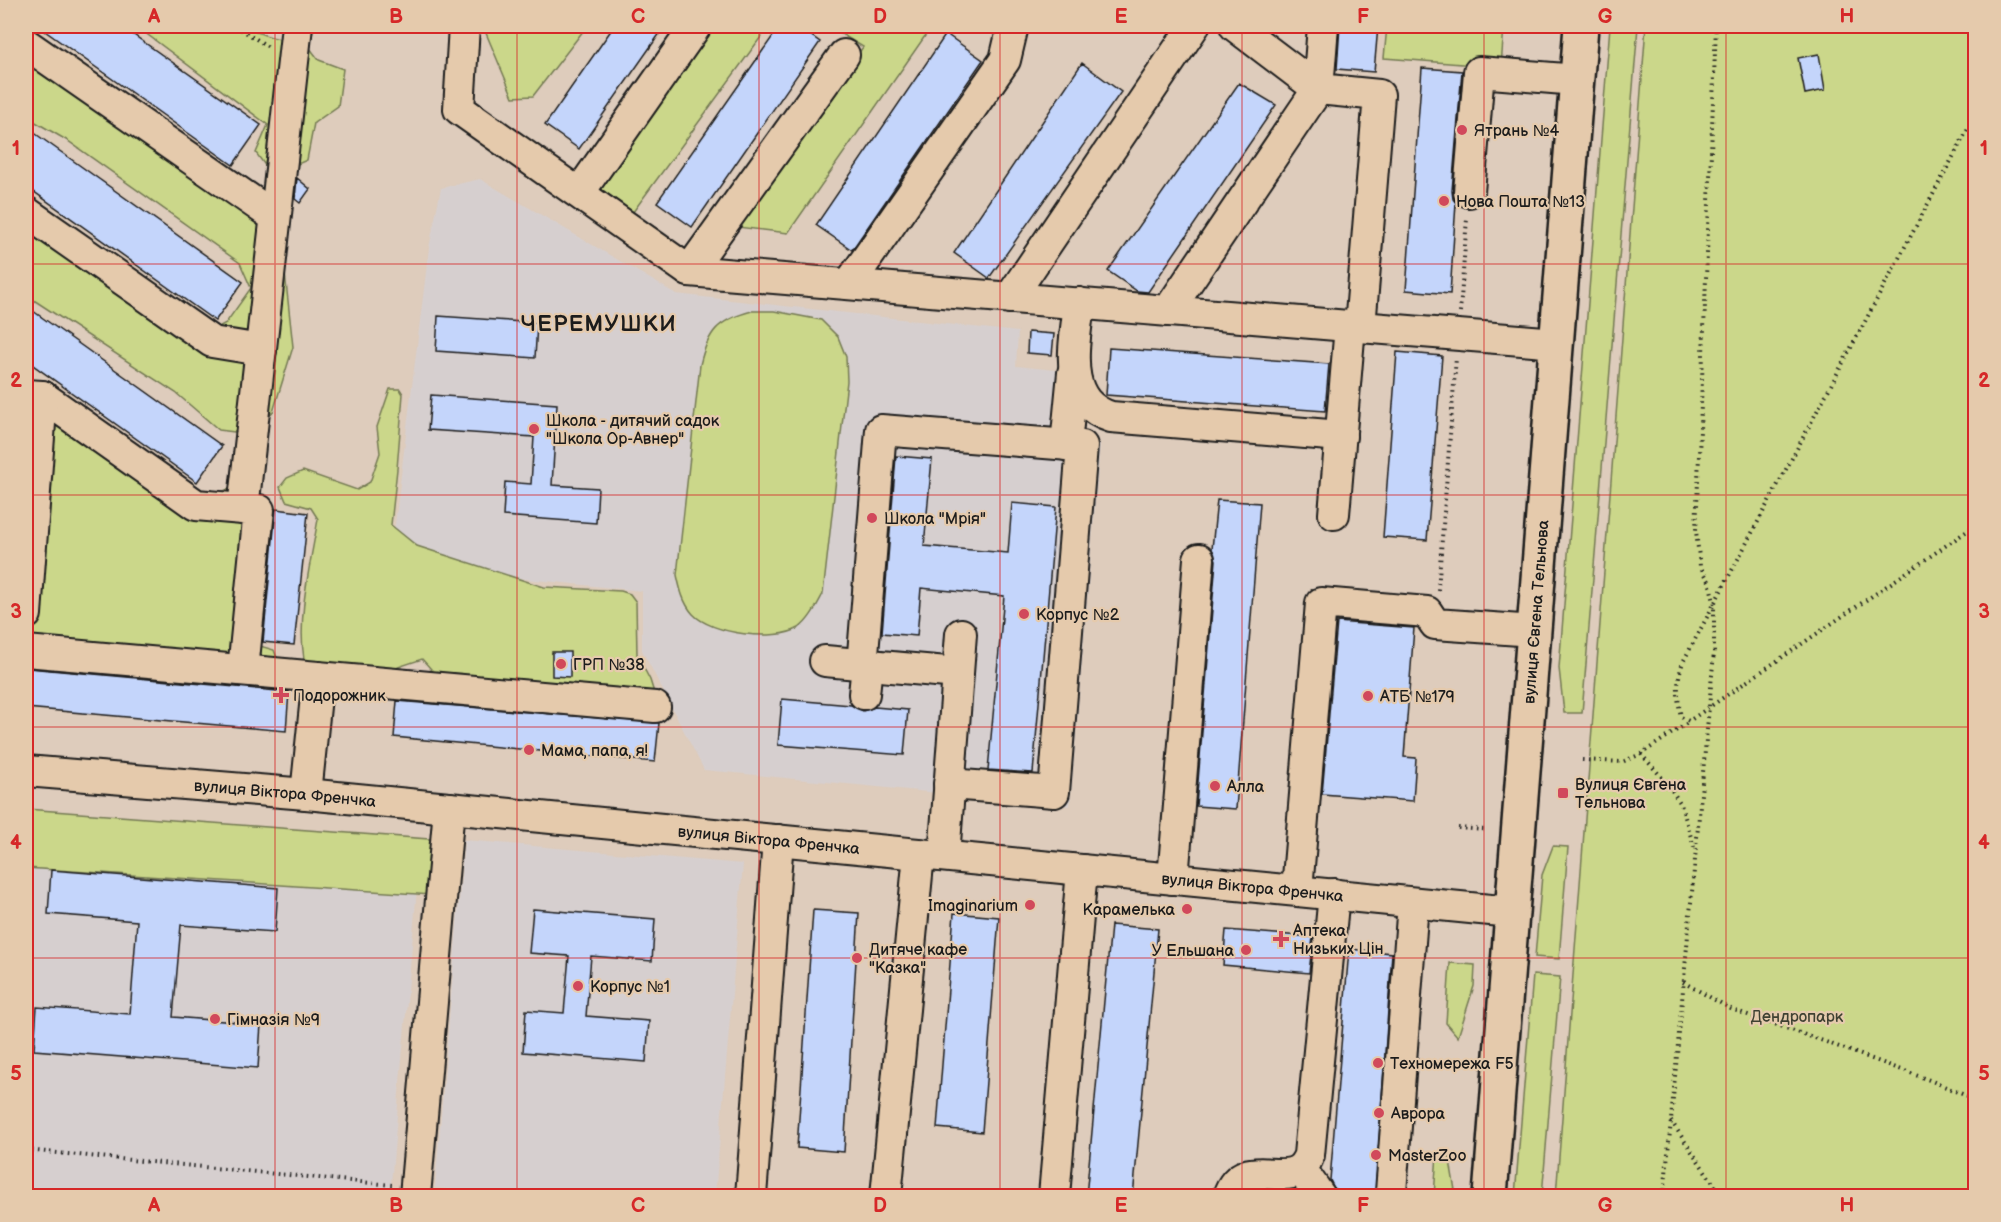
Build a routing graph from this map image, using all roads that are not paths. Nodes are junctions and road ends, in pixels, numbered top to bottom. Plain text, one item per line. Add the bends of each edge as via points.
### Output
1 (297, 26) edge
2 (464, 26) edge
3 (696, 26) edge
4 (1013, 26) edge
5 (1194, 26) edge
6 (1235, 26) edge
7 (1323, 26) edge
8 (1581, 26) edge
9 (26, 44) edge
10 (844, 55) dead end
11 (1577, 80) junction
12 (1318, 89) junction
13 (1469, 192) road end
14 (579, 193) junction
15 (26, 212) edge
16 (275, 217) junction
17 (689, 271) junction
18 (849, 284) junction
19 (1010, 298) junction
20 (1079, 303) junction
21 (1168, 311) junction
22 (1355, 326) junction
23 (1557, 343) junction
24 (261, 350) junction
25 (1073, 369) junction
26 (34, 395) edge
27 (1341, 436) junction
28 (1066, 445) junction
29 (243, 508) junction
30 (1334, 514) dead end
31 (1199, 559) dead end
32 (26, 614) edge
33 (1535, 632) junction
34 (961, 634) dead end
35 (26, 651) edge
36 (825, 661) dead end
37 (243, 670) junction
38 (958, 673) junction
39 (318, 677) junction
40 (866, 679) junction
41 (655, 707) dead end
42 (26, 771) edge
43 (949, 784) junction
44 (306, 794) junction
45 (449, 808) junction
46 (778, 840) junction
47 (932, 855) junction
48 (1082, 870) junction
49 (1173, 879) junction
50 (1297, 890) junction
51 (1334, 894) junction
52 (1413, 903) junction
53 (1511, 912) junction
54 (1301, 1169) junction
55 (416, 1191) edge
56 (1391, 1192) dead end
57 (751, 1197) edge
58 (886, 1197) edge
59 (1054, 1197) edge
60 (1228, 1197) edge
61 (1320, 1197) edge
62 (1490, 1197) edge

1 - 16 street
2 - 14 street via 459,109
3 - 14 street
4 - 18 street via 1005,60
5 - 19 street
6 - 12 street
7 - 12 street
8 - 11 main road, вулиця Євгена Тельнова
9 - 16 street
10 - 17 street
11 - 13 street via 1479,72
11 - 23 main road, вулиця Євгена Тельнова
12 - 21 street
12 - 22 street via 1379,95
14 - 17 street
15 - 24 street via 212,342
16 - 24 street
17 - 18 street
18 - 19 street
19 - 20 street
20 - 21 street
20 - 25 street
21 - 22 street
22 - 23 street
22 - 27 street
23 - 33 main road, вулиця Євгена Тельнова
24 - 29 street
25 - 27 street via 1087,404 1111,417
25 - 28 street
26 - 29 street via 196,505
26 - 32 street
27 - 30 street
28 - 40 street via 880,430 862,654
28 - 43 street via 1082,447 1054,792
29 - 37 street via 259,510
31 - 49 street
33 - 50 street via 1435,624 1427,612 1321,603
33 - 53 main road, вулиця Євгена Тельнова
34 - 38 street
35 - 37 street
36 - 40 street
37 - 39 street
38 - 40 street
38 - 43 street
39 - 41 street
39 - 44 street
42 - 44 street, вулиця Віктора Френчка
43 - 47 street
44 - 45 street, вулиця Віктора Френчка
45 - 46 street, вулиця Віктора Френчка
45 - 55 street
46 - 47 street, вулиця Віктора Френчка
46 - 57 street
47 - 48 street, вулиця Віктора Френчка
47 - 58 street
48 - 49 street, вулиця Віктора Френчка
48 - 59 street
49 - 50 street, вулиця Віктора Френчка
50 - 51 street, вулиця Віктора Френчка
51 - 52 street, вулиця Віктора Френчка
51 - 54 street via 1309,1155
52 - 53 street, вулиця Віктора Френчка
52 - 56 street
53 - 62 main road, вулиця Євгена Тельнова
54 - 60 street via 1288,1175 1247,1174 1231,1187
54 - 61 street

